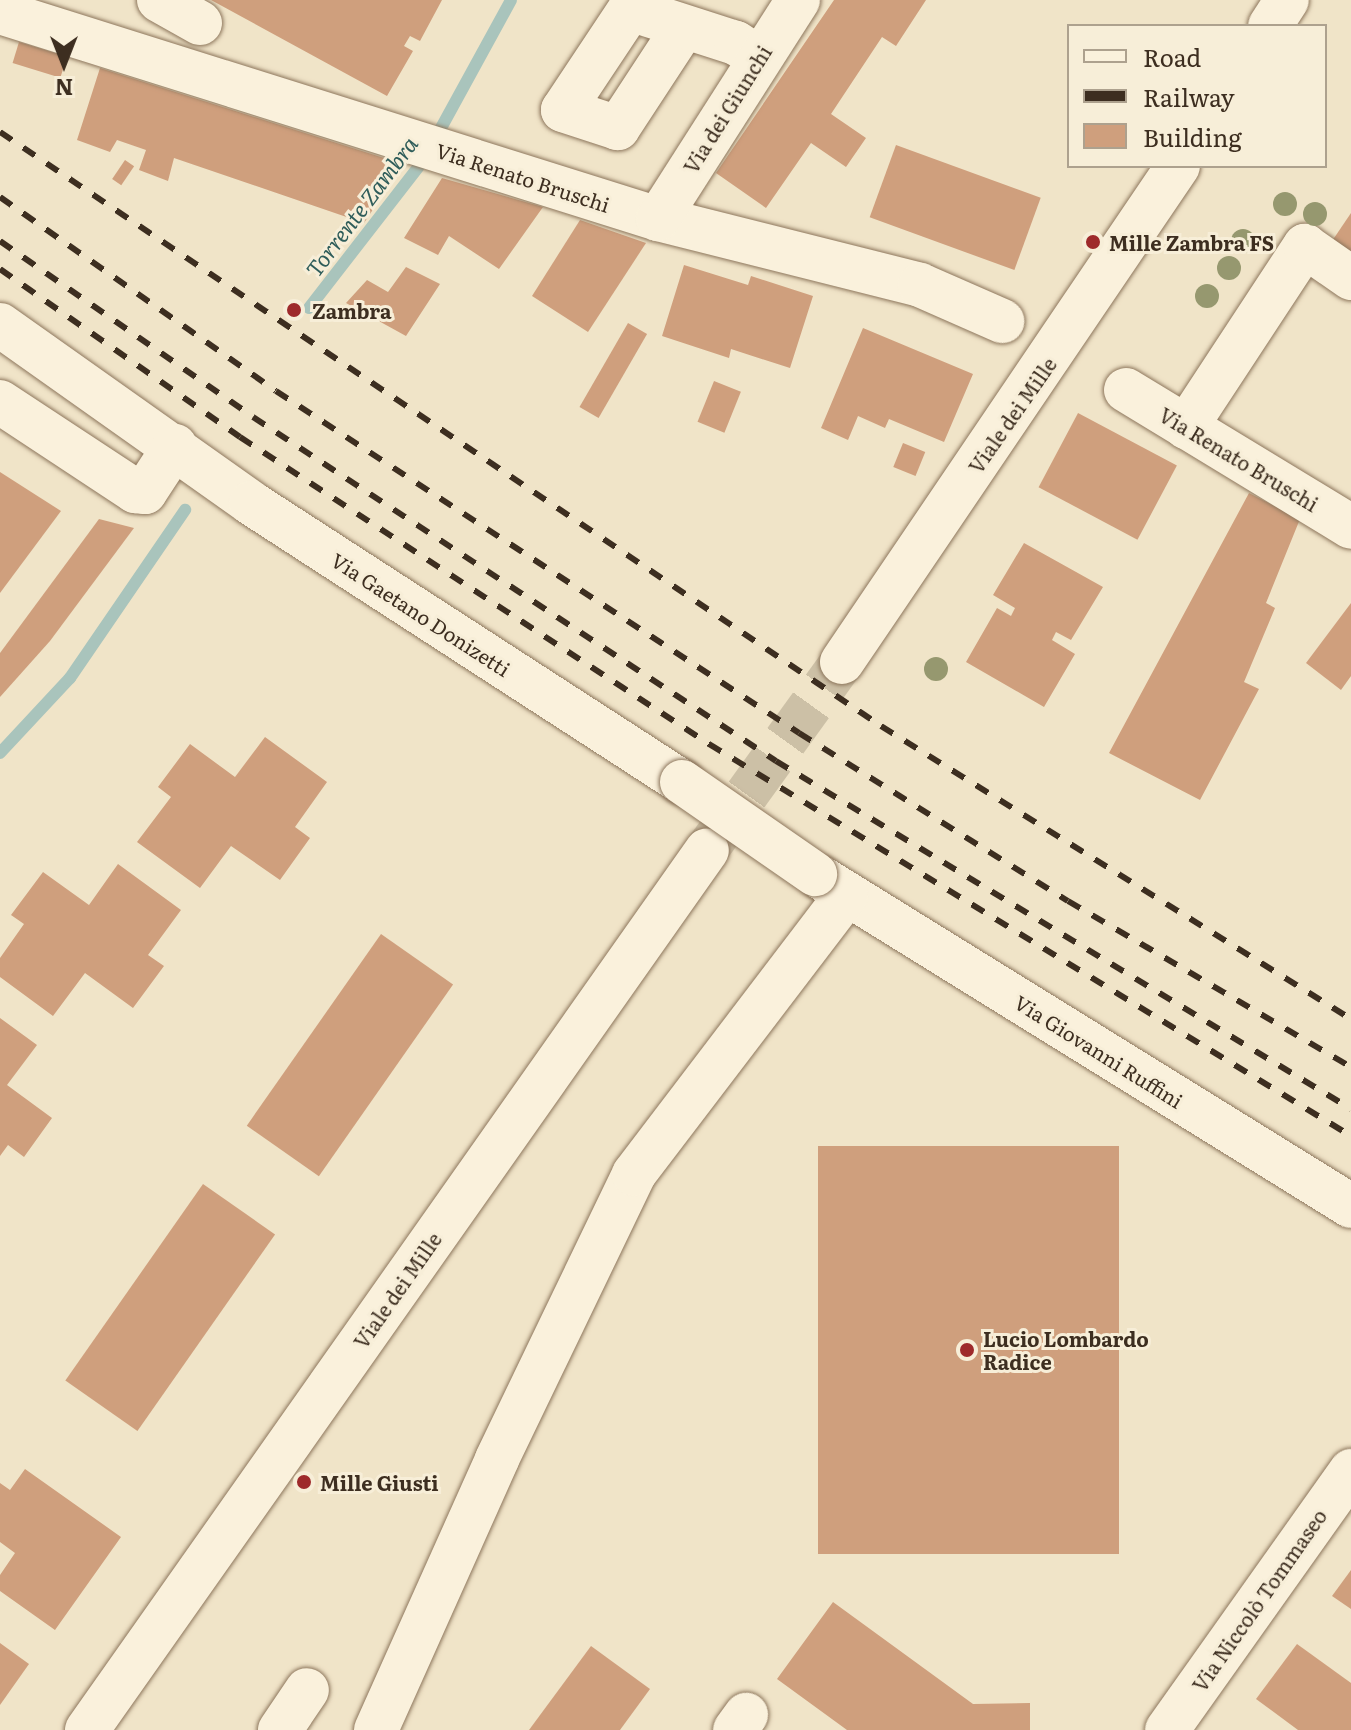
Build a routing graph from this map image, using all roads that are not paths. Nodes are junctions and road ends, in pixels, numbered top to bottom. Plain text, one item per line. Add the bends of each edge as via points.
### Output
1 (159, 0) edge
2 (798, 0) edge
3 (1287, 0) edge
4 (0, 12) edge
5 (200, 23) dead end
6 (1271, 24) edge
7 (684, 27) dead end
8 (759, 58) junction
9 (1177, 168) edge
10 (658, 219) junction
11 (1351, 278) edge
12 (1002, 321) dead end
13 (0, 325) edge
14 (1126, 390) dead end
15 (0, 402) edge
16 (1186, 427) junction
17 (175, 446) junction
18 (1351, 527) edge
19 (842, 662) tunnel mouth
20 (707, 850) tunnel mouth
21 (831, 885) junction
22 (1351, 1206) edge
23 (1351, 1471) edge
24 (307, 1690) dead end
25 (87, 1730) edge
26 (280, 1730) edge
27 (376, 1730) edge
28 (1167, 1730) edge

1 - 5 street
2 - 8 street, Via dei Giunchi
3 - 6 street
4 - 10 street, Via Renato Bruschi
7 - 8 street via 736,43
8 - 10 street, Via dei Giunchi
9 - 19 street, Viale dei Mille
10 - 12 street, Via Renato Bruschi via 920,285
11 - 16 street via 1305,246
13 - 17 street, Via Gaetano Donizetti
14 - 16 street, Via Renato Bruschi
15 - 17 street via 135,491 145,492 153,483
16 - 18 street, Via Renato Bruschi
17 - 21 street, Via Gaetano Donizetti, bridge via 251,503 682,782
20 - 25 street, Viale dei Mille
21 - 22 street, Via Giovanni Ruffini
21 - 27 street via 634,1174 497,1459
23 - 28 street, Via Niccolò Tommaseo
24 - 26 street

